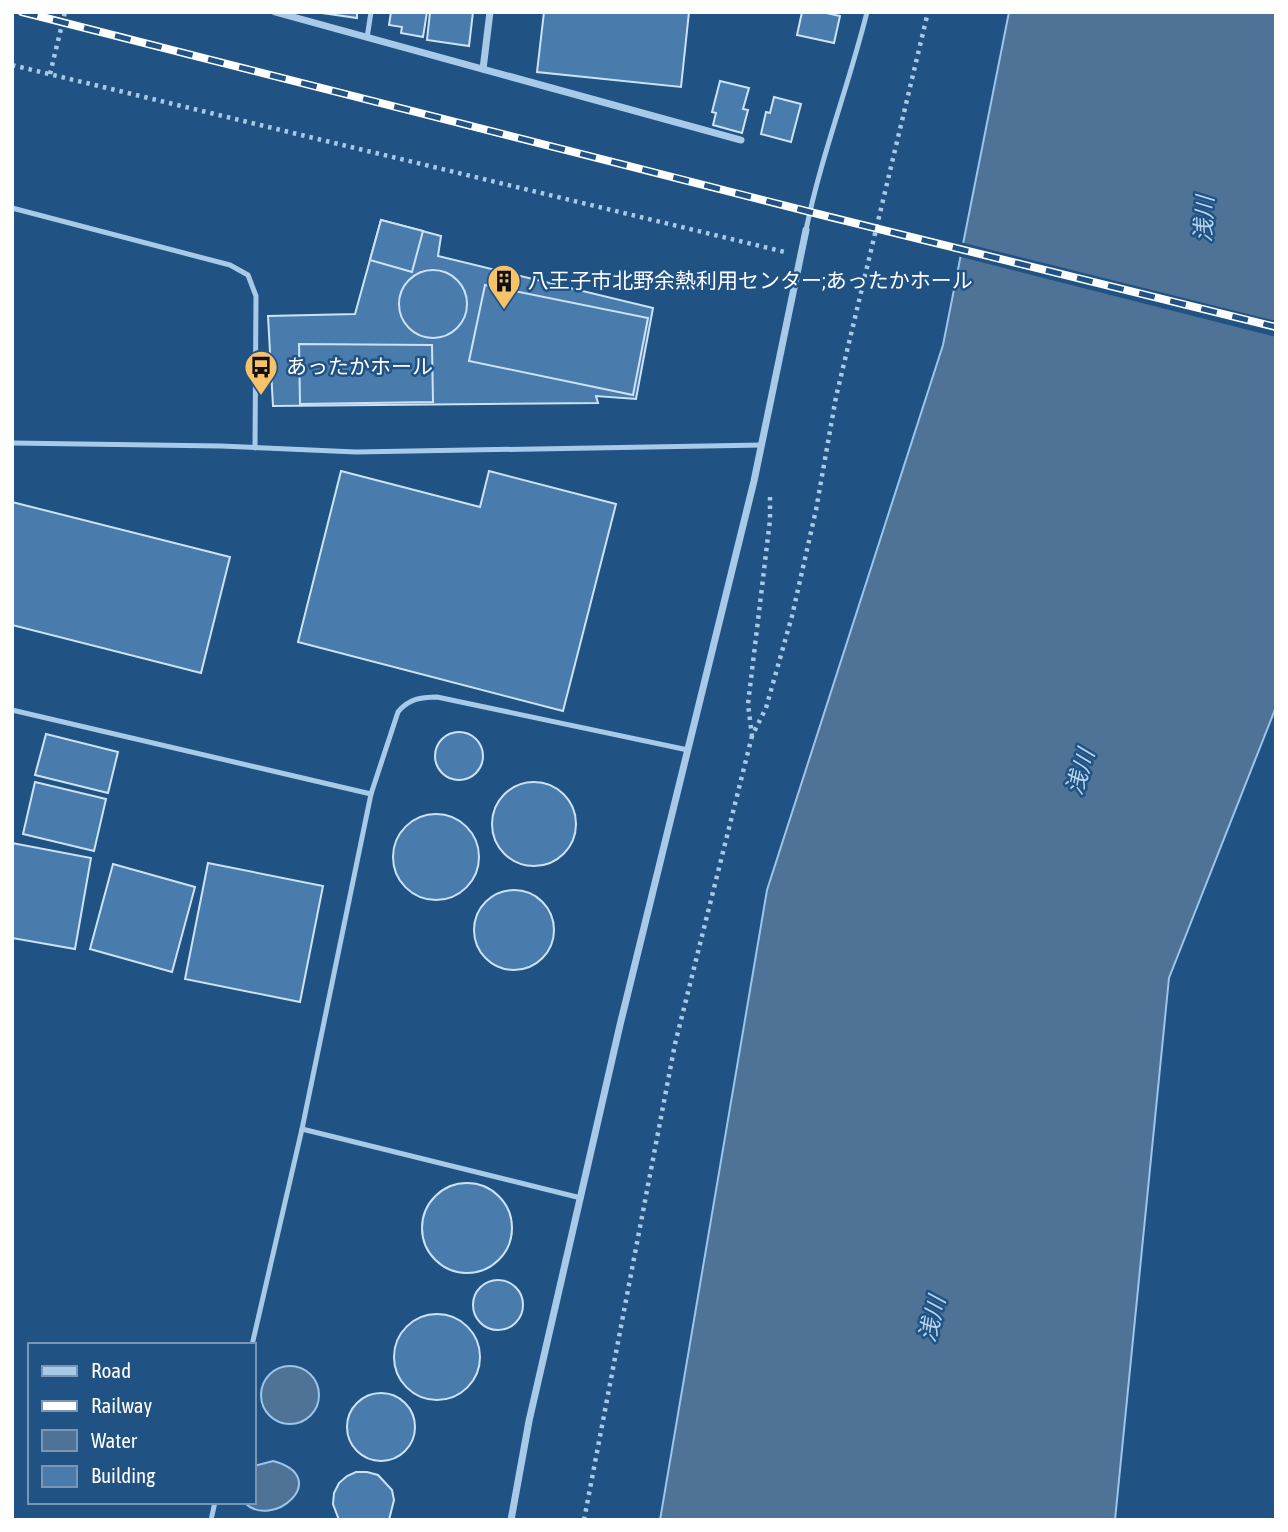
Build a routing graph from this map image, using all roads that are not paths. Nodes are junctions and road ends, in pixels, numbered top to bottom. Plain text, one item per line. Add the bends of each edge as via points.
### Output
1 (275, 12) edge
2 (371, 12) edge
3 (490, 12) edge
4 (867, 12) edge
5 (367, 38) junction
6 (483, 69) junction
7 (741, 140) dead end
8 (12, 208) edge
9 (806, 230) joint
10 (12, 443) edge
11 (762, 445) junction
12 (255, 448) junction
13 (12, 710) edge
14 (688, 750) junction
15 (371, 794) junction
16 (302, 1129) junction
17 (581, 1198) junction
18 (252, 1343) edge
19 (511, 1520) edge

1 - 5 street
2 - 5 lane
3 - 6 street
4 - 9 lane
5 - 6 street
6 - 7 street
8 - 12 lane via 230,265 248,275 256,296
9 - 11 street
10 - 12 lane
11 - 12 lane via 356,452
11 - 14 street
13 - 15 lane
14 - 15 lane via 425,697 404,704 398,712
14 - 17 street
15 - 16 lane
16 - 17 lane
16 - 18 lane
17 - 19 street

